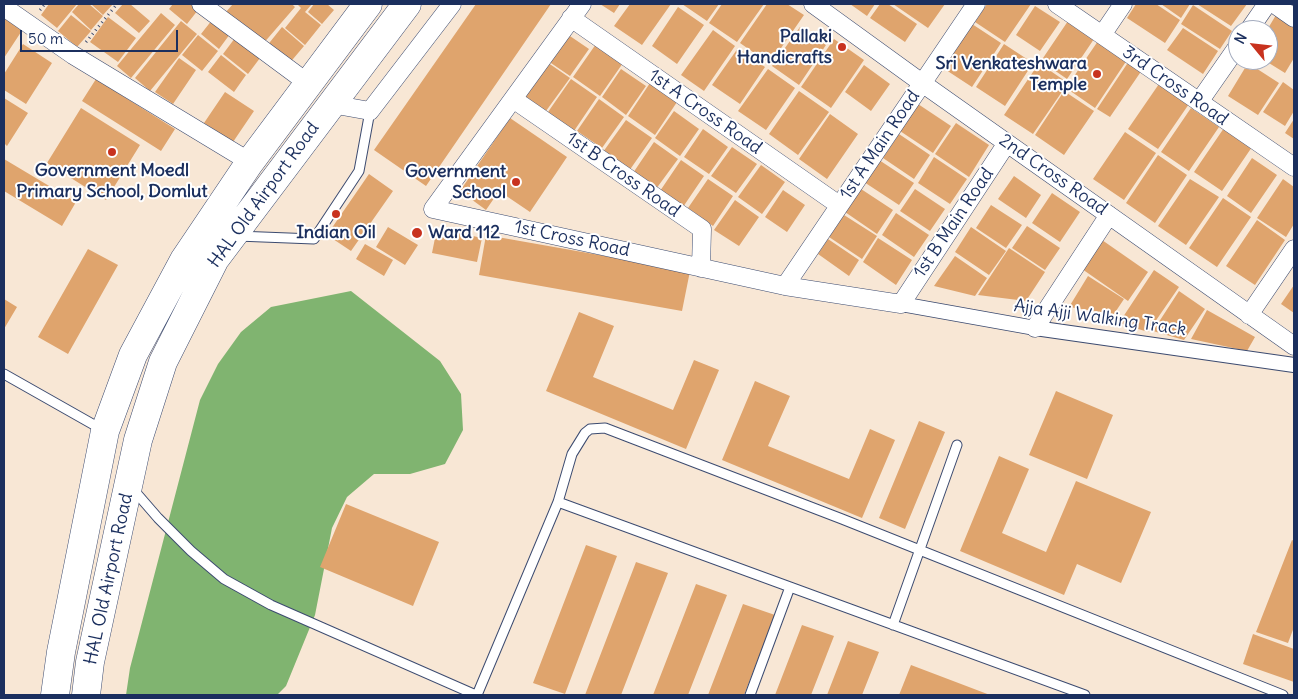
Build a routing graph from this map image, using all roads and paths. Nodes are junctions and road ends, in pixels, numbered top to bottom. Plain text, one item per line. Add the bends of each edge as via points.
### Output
1 (117, 4) edge
2 (202, 4) edge
3 (407, 4) edge
4 (452, 4) edge
5 (813, 4) edge
6 (976, 4) edge
7 (1057, 4) edge
8 (1123, 4) edge
9 (1267, 4) edge
10 (1274, 4) edge
11 (362, 5) edge
12 (4, 7) edge
13 (576, 11) edge
14 (1294, 18) edge
15 (1256, 20) edge
16 (1102, 35) junction
17 (74, 56) junction
18 (1228, 60) edge
19 (922, 83) junction
20 (309, 84) junction
21 (513, 99) junction
22 (1199, 102) junction
23 (331, 104) junction
24 (370, 111) junction
25 (1007, 143) junction
26 (250, 162) junction
27 (1294, 167) edge
28 (839, 206) junction
29 (1110, 215) junction
30 (233, 236) junction
31 (1294, 249) edge
32 (701, 268) junction
33 (785, 286) junction
34 (901, 304) junction
35 (1249, 315) junction
36 (1035, 328) junction
37 (1294, 346) edge
38 (1294, 365) edge
39 (4, 374) edge
40 (105, 431) junction
41 (958, 445) dead end
42 (129, 484) junction
43 (558, 502) junction
44 (920, 550) junction
45 (790, 587) junction
46 (893, 625) junction
47 (55, 695) edge
48 (86, 695) edge
49 (477, 695) edge
50 (750, 695) edge
51 (1084, 695) edge
52 (1283, 695) edge

1 - 17 path
2 - 20 street
3 - 23 main road, HAL Old Airport Road
4 - 24 street
5 - 19 street, 2nd Cross Road
6 - 19 street, 1st A Main Road
7 - 16 street, 3rd Cross Road
8 - 16 street
9 - 15 street
10 - 14 street
11 - 20 main road, HAL Old Airport Road
12 - 17 street
13 - 21 street, 1st Cross Road
13 - 28 street, 1st A Cross Road
16 - 22 street, 3rd Cross Road
17 - 26 street
18 - 22 street
19 - 25 street, 2nd Cross Road
19 - 28 street, 1st A Main Road
20 - 26 main road, HAL Old Airport Road
21 - 32 street, 1st B Cross Road via 702,229
21 - 32 street, 1st Cross Road via 433,209
22 - 27 street, 3rd Cross Road
23 - 24 street
23 - 30 main road, HAL Old Airport Road
24 - 30 lane via 359,171 314,239
25 - 29 street, 2nd Cross Road
25 - 34 street, 1st B Main Road
26 - 40 main road, HAL Old Airport Road via 184,260 133,355
28 - 33 street, 1st A Main Road
29 - 35 street, 2nd Cross Road
29 - 36 street
30 - 42 main road, HAL Old Airport Road via 215,259 163,362 138,440
31 - 35 street
32 - 33 street, 1st Cross Road
33 - 34 street, 1st Cross Road
34 - 36 street, Ajja Ajji Walking Track
35 - 37 street, 2nd Cross Road
36 - 38 street, Ajja Ajji Walking Track
39 - 40 lane
40 - 47 main road, HAL Old Airport Road via 60,652
41 - 44 lane
42 - 48 main road, HAL Old Airport Road via 90,662
42 - 49 lane via 158,518 224,579 271,605
43 - 44 lane via 572,454 585,433 590,429 605,428
43 - 45 lane
43 - 49 lane
44 - 46 lane
44 - 52 lane
45 - 46 lane
45 - 50 lane
46 - 51 lane

